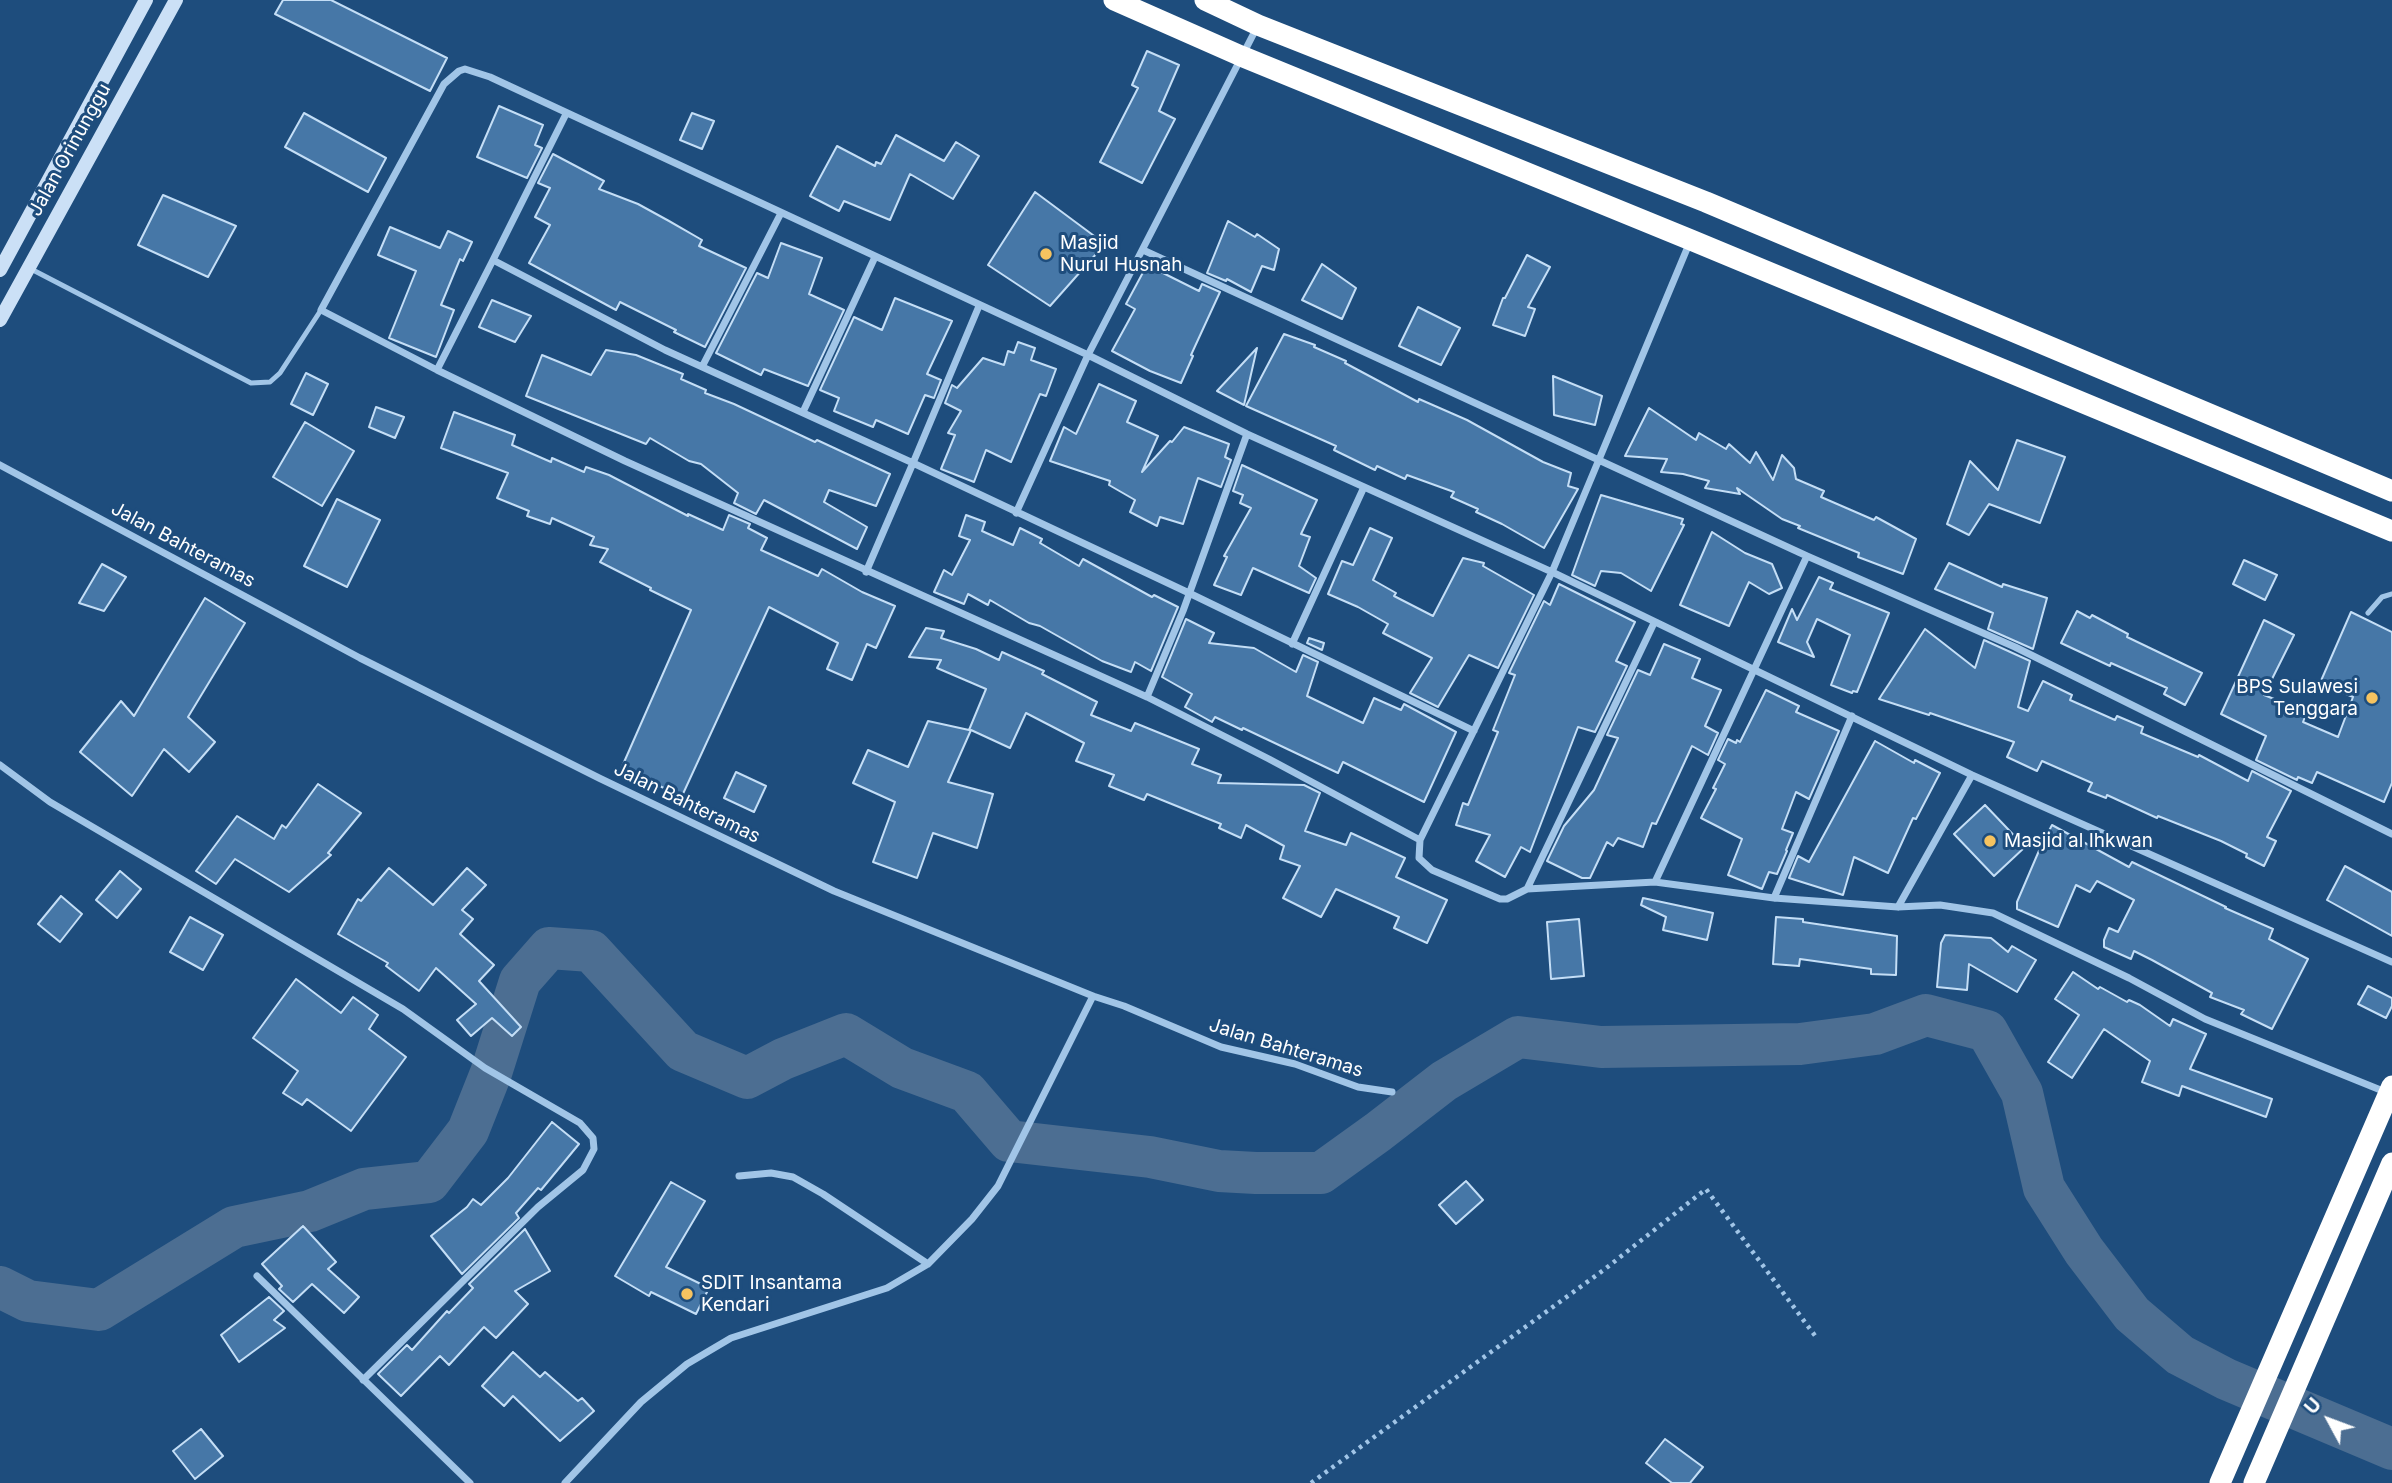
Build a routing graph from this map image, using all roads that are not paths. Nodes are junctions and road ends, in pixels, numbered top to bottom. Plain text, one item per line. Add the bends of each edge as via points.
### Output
1 (146, 0) edge
2 (176, 0) edge
3 (1114, 0) edge
4 (1205, 0) edge
5 (1258, 25) junction
6 (1241, 56) junction
7 (566, 114) junction
8 (781, 213) junction
9 (1691, 240) junction
10 (1143, 250) junction
11 (875, 257) junction
12 (493, 260) junction
13 (27, 267) junction
14 (0, 270) edge
15 (979, 306) junction
16 (321, 310) junction
17 (0, 320) edge
18 (1088, 355) junction
19 (703, 365) junction
20 (437, 370) junction
21 (803, 412) junction
22 (1247, 434) junction
23 (1600, 460) junction
24 (913, 463) junction
25 (0, 465) edge
26 (1364, 487) junction
27 (2392, 491) edge
28 (1016, 513) junction
29 (2392, 531) edge
30 (1807, 556) junction
31 (866, 572) junction
32 (1552, 572) junction
33 (1189, 593) junction
34 (2392, 594) edge
35 (2368, 613) dead end
36 (1654, 623) junction
37 (1293, 644) junction
38 (1754, 669) junction
39 (1147, 697) junction
40 (1852, 716) junction
41 (1474, 732) junction
42 (0, 765) edge
43 (1972, 775) junction
44 (2392, 834) edge
45 (1420, 840) junction
46 (1655, 881) junction
47 (1527, 889) junction
48 (1774, 898) junction
49 (1898, 907) junction
50 (2392, 962) edge
51 (1093, 996) junction
52 (2390, 1089) edge
53 (1392, 1092) dead end
54 (2392, 1163) edge
55 (738, 1176) dead end
56 (928, 1264) junction
57 (257, 1276) dead end
58 (363, 1380) junction
59 (470, 1483) edge
60 (565, 1483) edge
61 (2220, 1483) edge
62 (2254, 1483) edge

1 - 14 street, Jalan Orinunggu
2 - 13 street, Jalan Orinunggu
3 - 6 highway
4 - 5 highway
5 - 6 street
5 - 27 highway via 1706,202
6 - 9 highway
6 - 10 street
7 - 8 street
7 - 12 street
7 - 16 street via 490,77 465,69 453,75 433,102
8 - 11 street
8 - 19 street
9 - 23 street
9 - 29 highway
10 - 18 street
10 - 23 street
11 - 15 street
11 - 21 street
12 - 19 street via 665,350
12 - 20 street
13 - 16 lane via 251,383 270,382 280,373
13 - 17 street, Jalan Orinunggu
15 - 18 street
15 - 24 street
16 - 20 street
18 - 22 street
18 - 28 street
19 - 21 street
20 - 31 street
21 - 24 street
22 - 26 street
22 - 33 street
23 - 30 street
23 - 32 street
24 - 28 street
24 - 31 street
25 - 51 street, Jalan Bahteramas via 360,659 611,784 834,891
26 - 32 street
26 - 37 street
28 - 33 street
30 - 38 street
30 - 44 street via 2015,648
31 - 39 street
32 - 36 street
32 - 41 street
33 - 37 street
33 - 39 street
34 - 35 lane via 2382,597
36 - 38 street
36 - 47 street
37 - 41 street
38 - 40 street
38 - 46 street
39 - 45 street
40 - 43 street
40 - 48 street
41 - 45 street
42 - 58 street via 50,802 403,1009 485,1068 580,1123 593,1138 594,1150 583,1170 538,1207
43 - 49 street
43 - 50 street
45 - 47 street via 1419,859 1432,870 1500,899
46 - 47 street
46 - 48 street
48 - 49 street
49 - 52 street via 1940,905 1993,913 2204,1019
51 - 53 street, Jalan Bahteramas via 1221,1047 1295,1064 1358,1087
51 - 56 street via 998,1186
52 - 61 highway
54 - 62 highway
55 - 56 street via 771,1173 793,1177
56 - 60 street via 887,1288 731,1338 687,1364 641,1402
57 - 58 street
58 - 59 street

